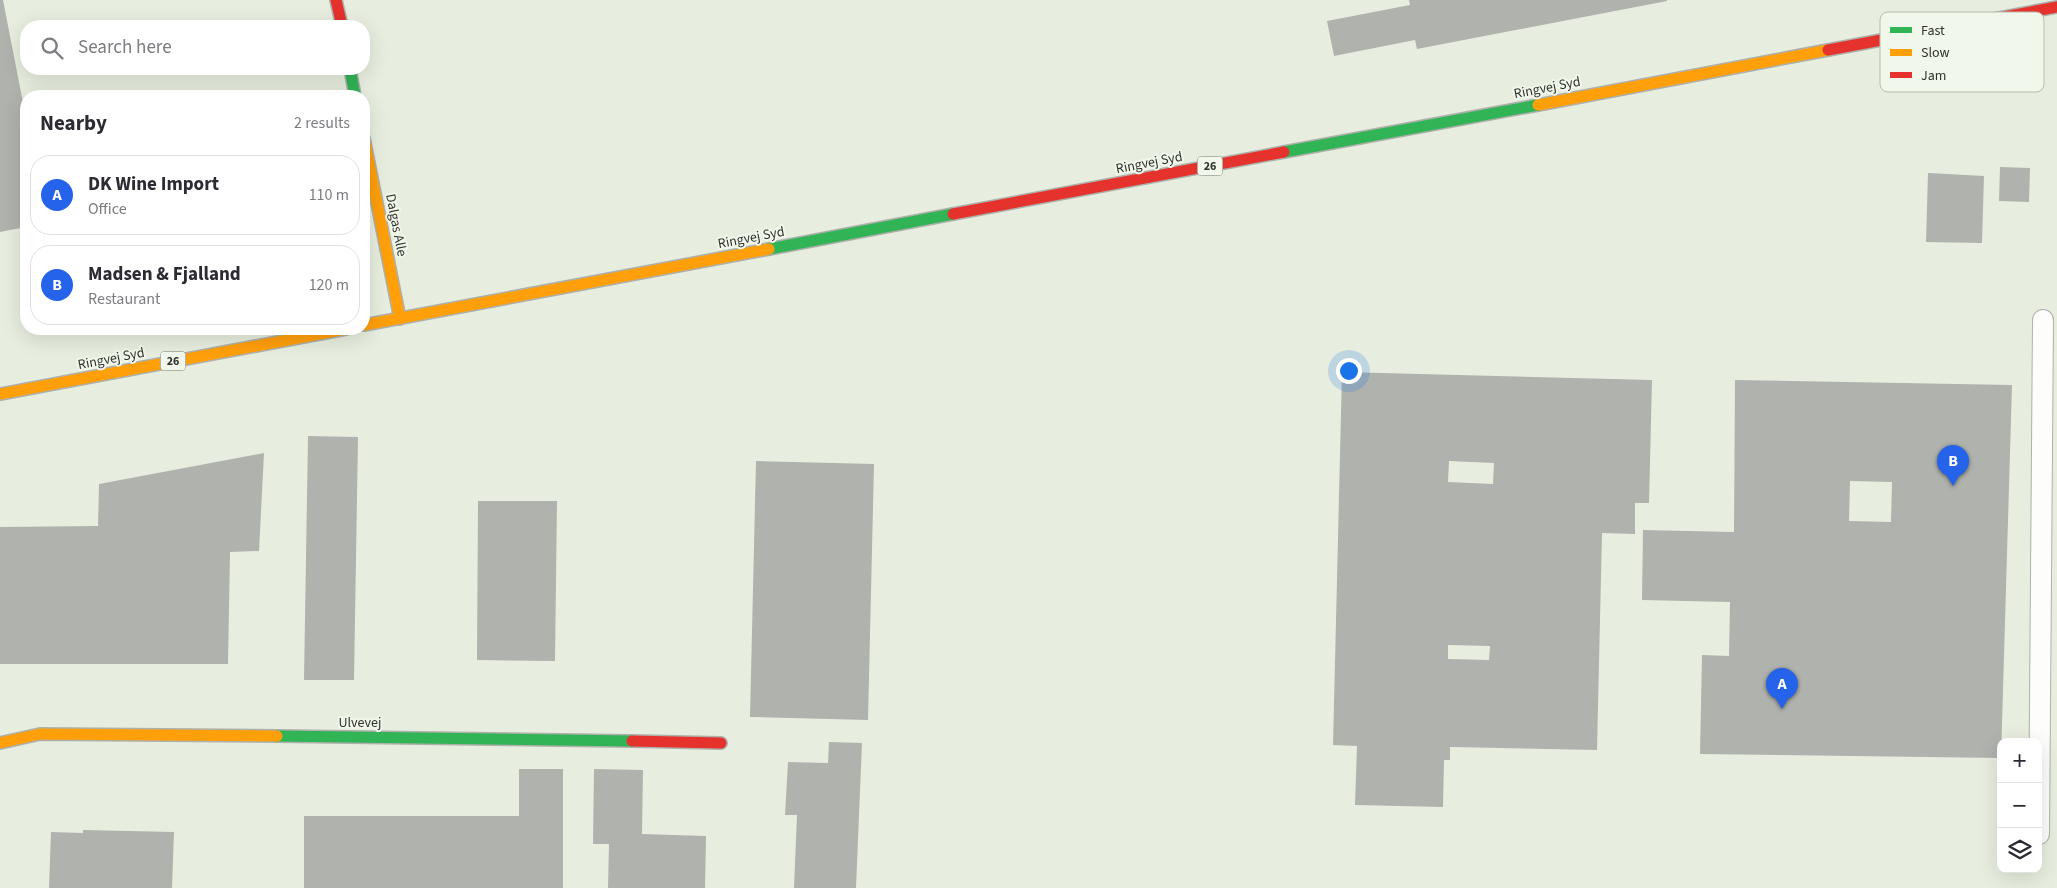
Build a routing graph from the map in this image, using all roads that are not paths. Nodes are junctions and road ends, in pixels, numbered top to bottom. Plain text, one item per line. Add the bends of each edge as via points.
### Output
1 (336, 0) edge
2 (2057, 7) edge
3 (2030, 12) edge
4 (341, 20) edge
5 (1880, 40) edge
6 (351, 75) edge
7 (355, 90) edge
8 (370, 168) edge
9 (400, 318) junction
10 (2043, 320) dead end
11 (370, 324) edge
12 (314, 335) edge
13 (0, 394) edge
14 (0, 743) edge
15 (721, 743) dead end
16 (2039, 828) edge

1 - 4 main road
2 - 3 main road, Ringvej Syd / 26
5 - 9 main road, Ringvej Syd / 26
6 - 7 main road
8 - 9 main road, Dalgas Alle
9 - 11 main road, Ringvej Syd / 26
10 - 16 lane
12 - 13 main road, Ringvej Syd / 26
14 - 15 main road, Ulvevej via 40,734

